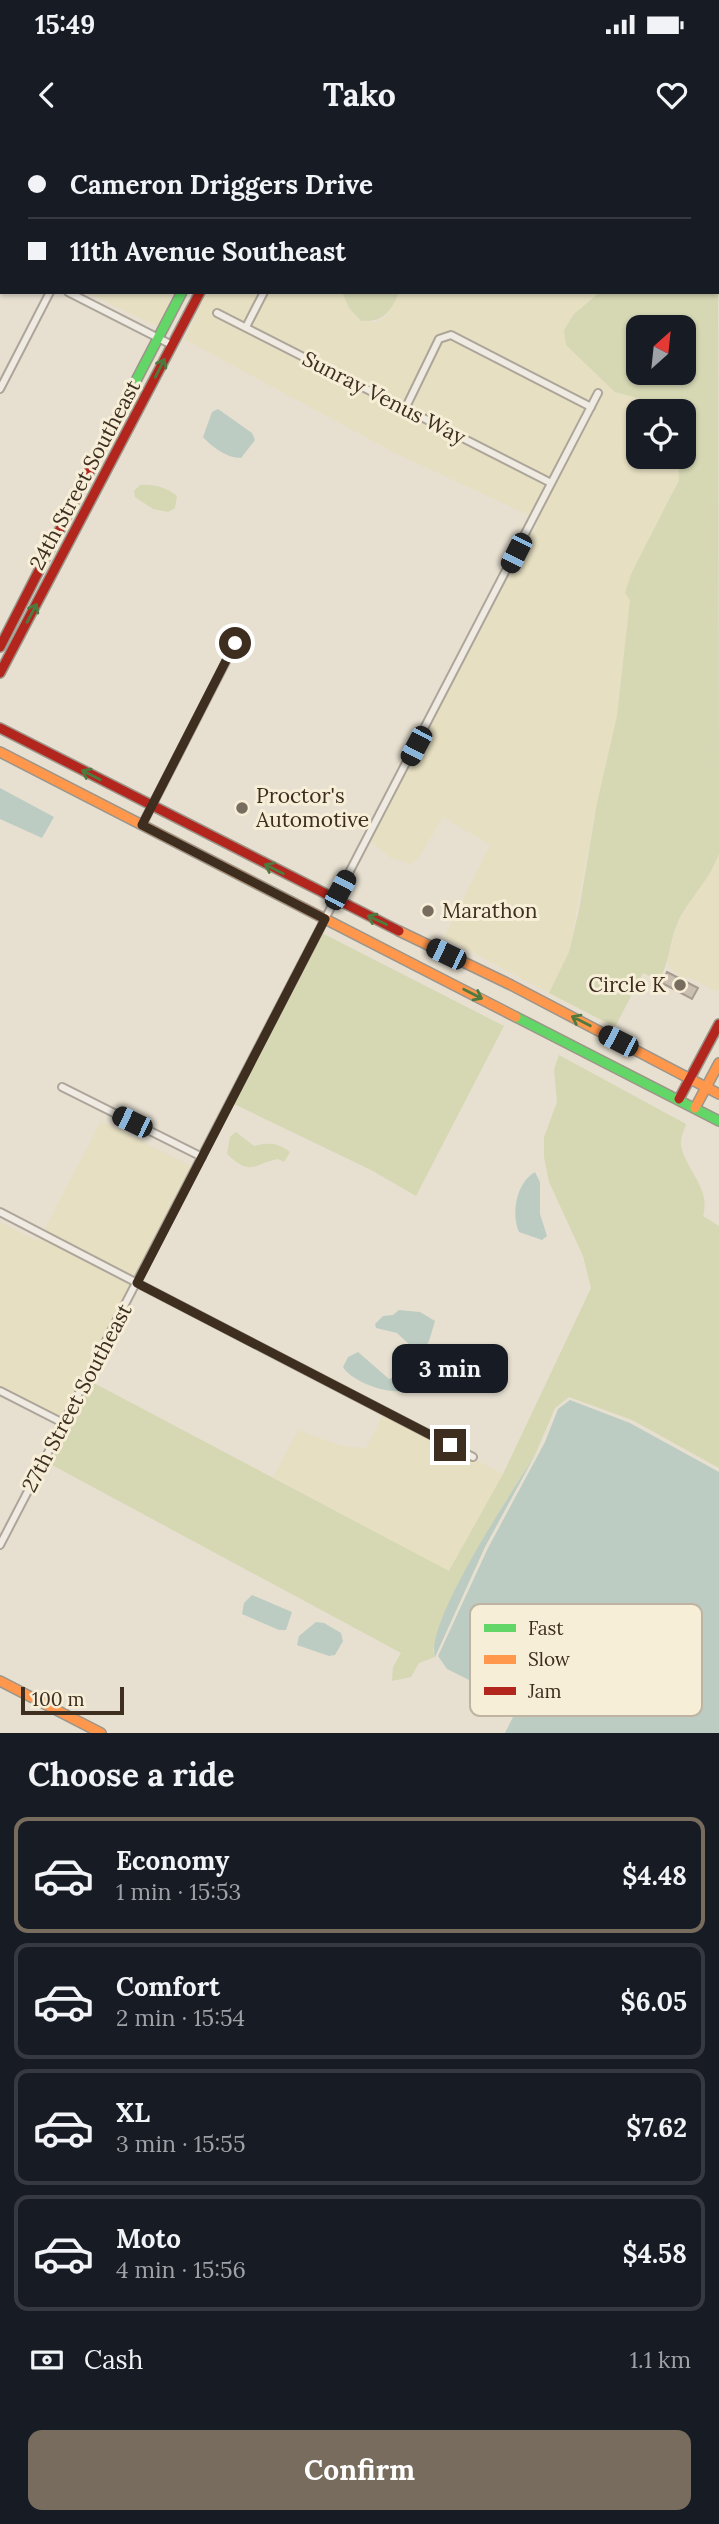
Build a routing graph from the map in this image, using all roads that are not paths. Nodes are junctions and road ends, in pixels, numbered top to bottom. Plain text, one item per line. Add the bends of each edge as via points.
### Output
1 (49, 294) edge
2 (72, 294) edge
3 (181, 294) edge
4 (199, 294) edge
5 (263, 294) edge
6 (217, 313) dead end
7 (246, 327) junction
8 (158, 337) junction
9 (172, 345) junction
10 (0, 389) edge
11 (598, 393) dead end
12 (591, 407) junction
13 (405, 408) junction
14 (551, 484) junction
15 (235, 643) dead end
16 (0, 648) edge
17 (0, 673) edge
18 (0, 727) edge
19 (0, 752) edge
20 (152, 806) junction
21 (142, 825) junction
22 (335, 900) junction
23 (325, 919) junction
24 (719, 1024) edge
25 (719, 1063) edge
26 (690, 1078) junction
27 (62, 1087) dead end
28 (706, 1087) junction
29 (719, 1094) edge
30 (679, 1099) junction
31 (695, 1108) junction
32 (719, 1121) edge
33 (202, 1157) junction
34 (0, 1212) edge
35 (137, 1283) junction
36 (0, 1391) edge
37 (63, 1423) junction
38 (473, 1457) dead end
39 (0, 1545) edge
40 (0, 1681) edge
41 (101, 1733) edge

1 - 10 street
2 - 8 street
3 - 8 main road, 24th Street Southeast
4 - 9 main road, 24th Street Southeast
5 - 7 street
6 - 7 street, Sunray Venus Way
7 - 13 street, Sunray Venus Way
8 - 9 street
8 - 16 main road, 24th Street Southeast
17 -> 9 main road, 24th Street Southeast
11 - 12 street, 27th Street Southeast
12 - 13 street via 450,335 439,339
12 - 14 street, 27th Street Southeast
13 - 14 street, Sunray Venus Way
14 - 22 street, 27th Street Southeast
15 - 20 street
20 -> 18 main road
19 - 21 main road
20 - 21 street
22 -> 20 main road
21 - 23 main road
22 - 23 street, 27th Street Southeast
26 -> 22 main road
23 -> 30 main road
23 - 33 street, 27th Street Southeast
24 - 26 main road
25 - 28 main road
26 - 28 main road
26 - 30 main road
27 - 33 street
28 - 29 main road
28 - 31 main road
30 - 31 main road
31 - 32 main road
33 - 35 street, 27th Street Southeast
34 - 35 street
35 - 37 street, 27th Street Southeast
35 - 38 street
36 - 37 street
37 - 39 street, 27th Street Southeast
40 - 41 main road

